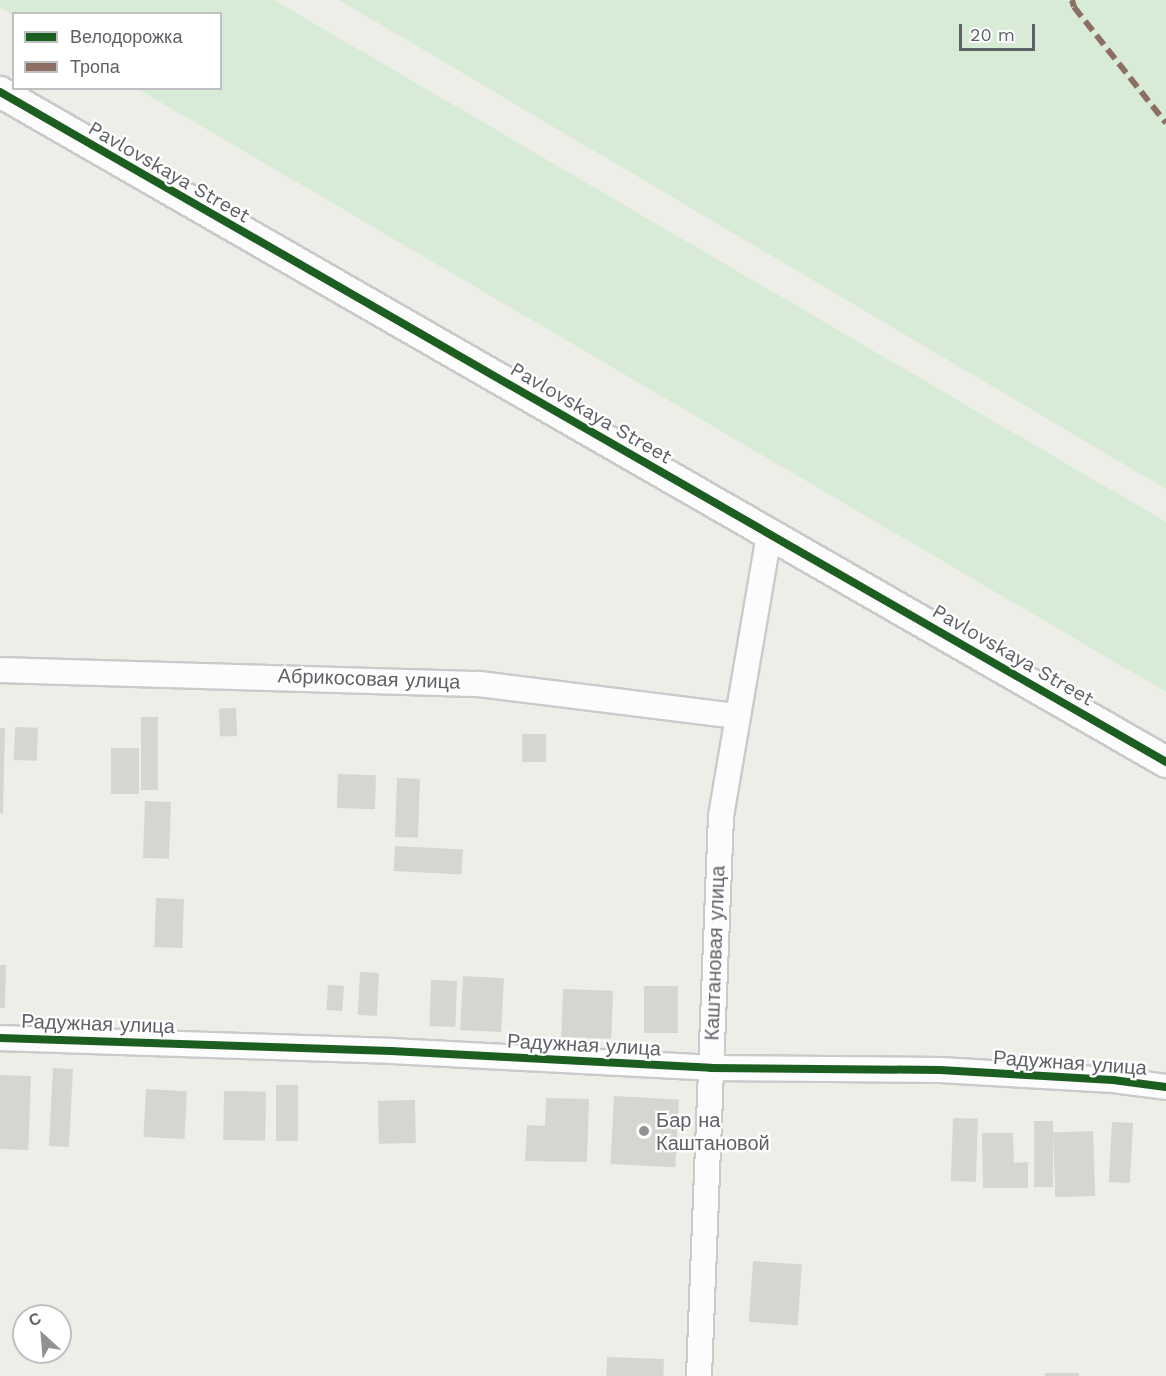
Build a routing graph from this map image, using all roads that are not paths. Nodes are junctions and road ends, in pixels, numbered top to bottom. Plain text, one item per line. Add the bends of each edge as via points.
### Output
1 (0, 92) edge
2 (769, 534) junction
3 (0, 670) edge
4 (737, 717) junction
5 (1166, 762) edge
6 (0, 1038) edge
7 (711, 1068) junction
8 (1166, 1087) edge
9 (699, 1376) edge

1 - 2 street, Pavlovskaya Street
2 - 4 street, Каштановая улица
2 - 5 street, Pavlovskaya Street
3 - 4 street, Абрикосовая улица via 479,684
4 - 7 street, Каштановая улица via 721,816
6 - 7 street, Радужная улица via 391,1051
7 - 8 street, Радужная улица via 940,1070 1113,1080
7 - 9 street, Каштановая улица

